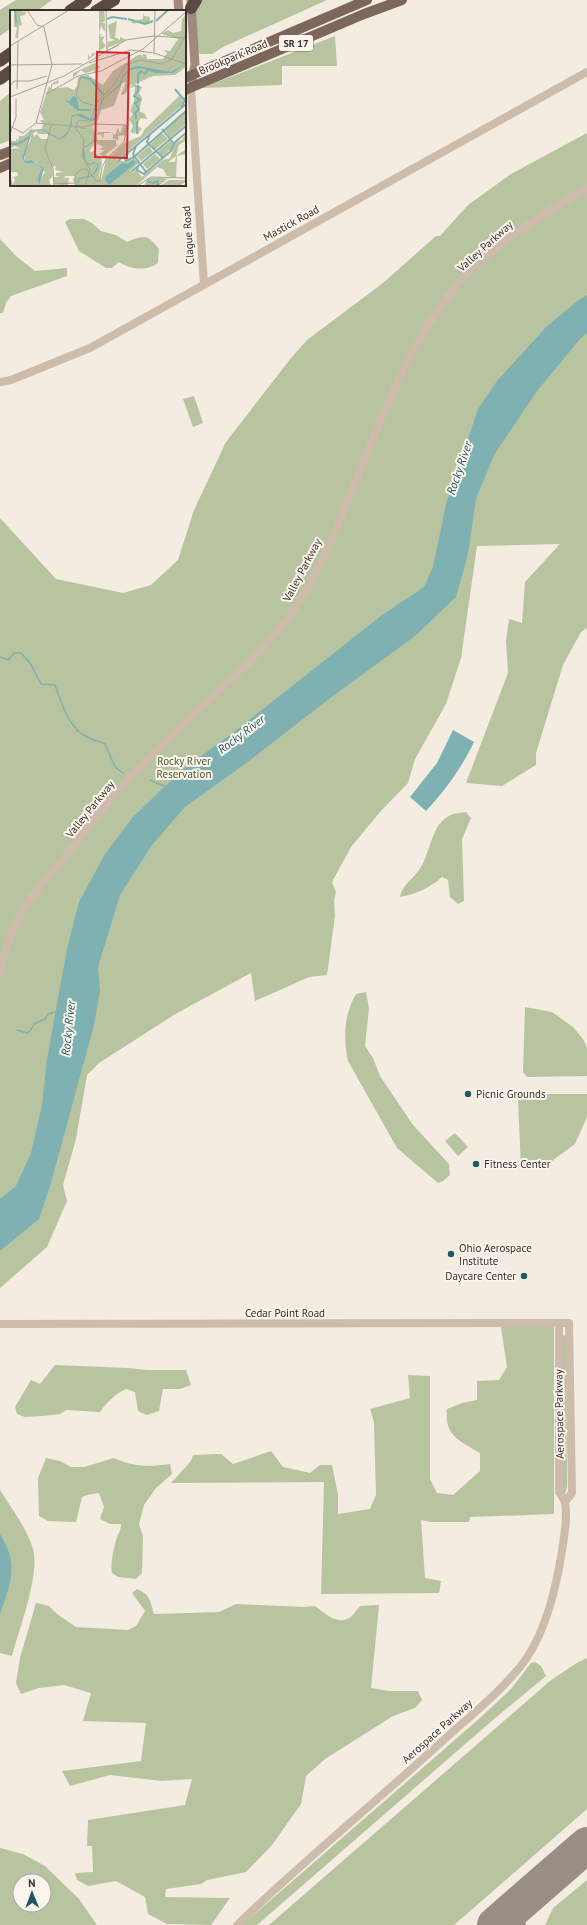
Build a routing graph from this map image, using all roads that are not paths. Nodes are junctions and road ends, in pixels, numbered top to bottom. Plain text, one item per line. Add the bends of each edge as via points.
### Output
1 (86, 0) edge
2 (114, 0) edge
3 (178, 0) edge
4 (367, 0) edge
5 (402, 0) edge
6 (193, 3) edge
7 (71, 10) edge
8 (98, 10) edge
9 (179, 10) edge
10 (10, 54) edge
11 (0, 61) edge
12 (10, 72) edge
13 (587, 72) edge
14 (187, 76) edge
15 (0, 80) edge
16 (188, 89) edge
17 (10, 151) edge
18 (0, 155) edge
19 (10, 163) edge
20 (0, 168) edge
21 (587, 188) edge
22 (204, 285) junction
23 (0, 382) edge
24 (0, 974) edge
25 (559, 1323) junction
26 (569, 1323) joint
27 (0, 1324) edge
28 (565, 1502) junction
29 (237, 1925) edge

1 - 7 highway
2 - 8 highway
3 - 9 main road
4 - 14 main road, Brookpark Road / SR 17
5 - 16 main road, Brookpark Road / SR 17
6 - 14 main road, Clague Road via 195,65
10 - 11 highway
12 - 15 highway
13 - 22 street, Mastick Road
14 - 16 main road, Clague Road
16 - 22 street, Clague Road
17 - 18 main road
19 - 20 main road
21 - 24 street, Valley Parkway via 530,221 503,242 471,271 437,312 405,367 345,508 309,585 294,608 282,626 253,658 117,791 35,892 16,924 5,950
22 - 23 street, Mastick Road via 90,348 11,380
25 - 26 street, Cedar Point Road
25 - 27 street, Cedar Point Road
25 - 28 street, Aerospace Parkway via 559,1492
26 - 28 street, Aerospace Parkway via 572,1493
28 - 29 street, Aerospace Parkway via 565,1522 558,1571 544,1622 526,1659 475,1711 285,1879

